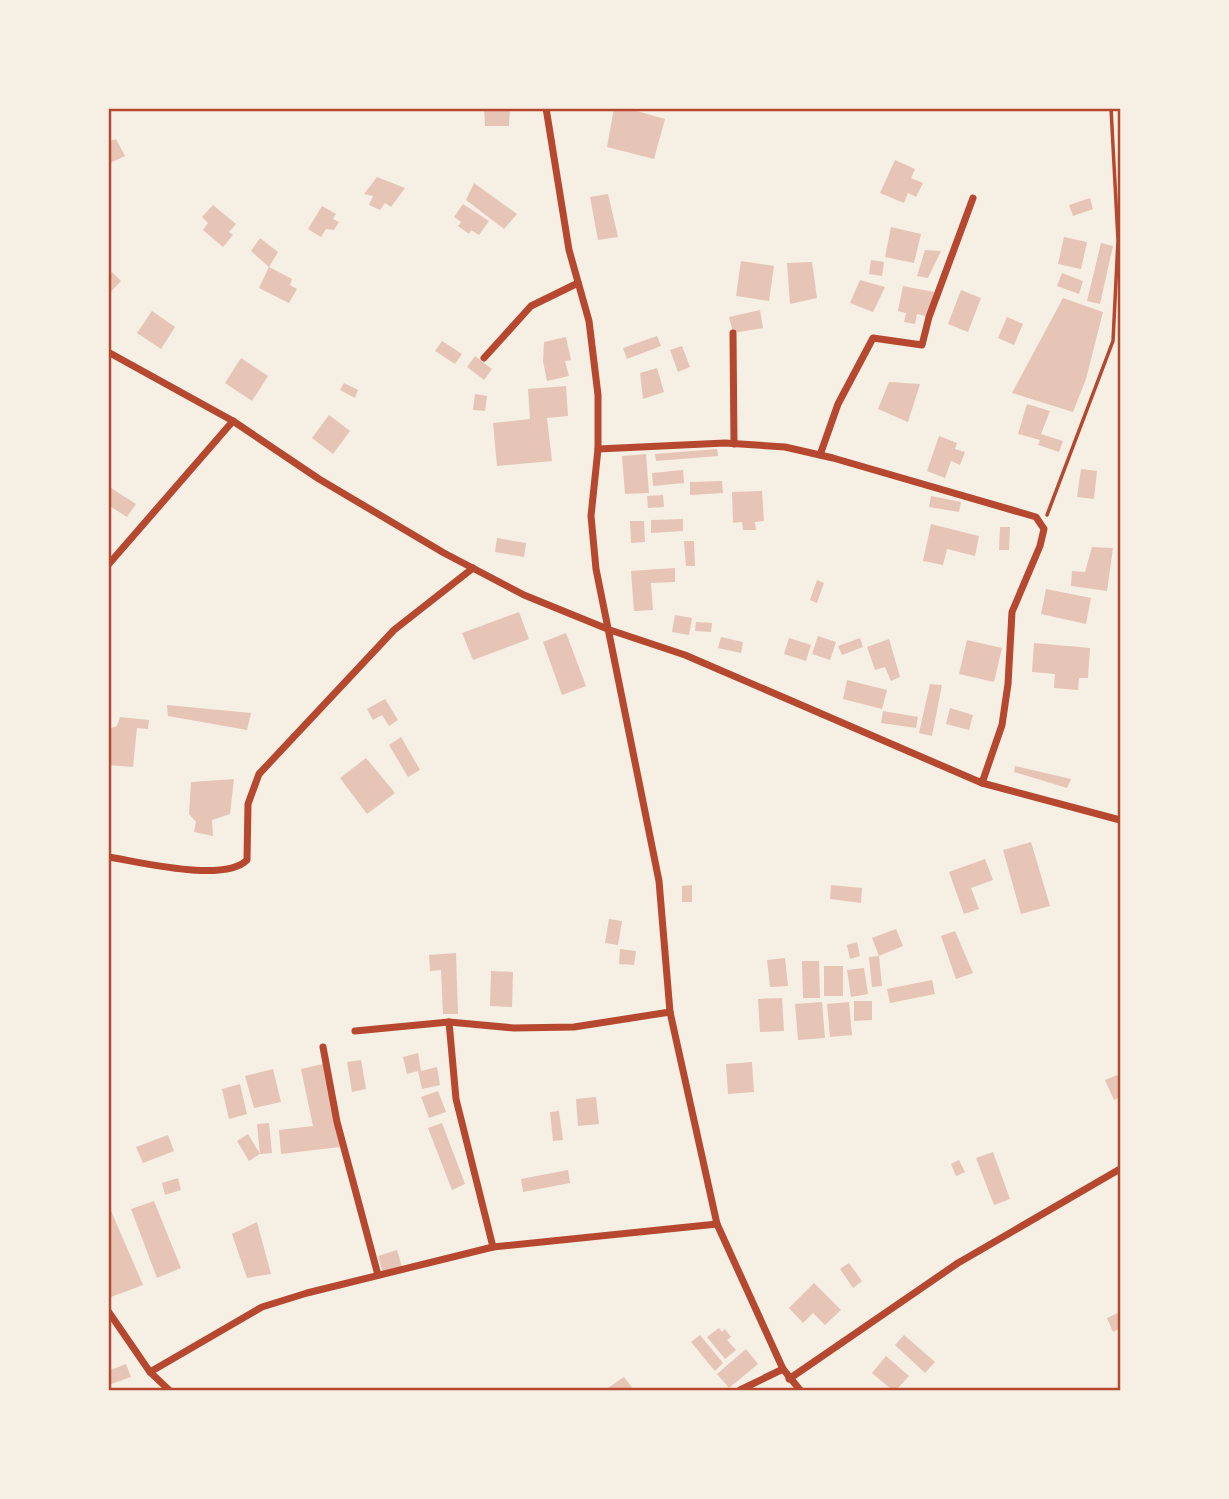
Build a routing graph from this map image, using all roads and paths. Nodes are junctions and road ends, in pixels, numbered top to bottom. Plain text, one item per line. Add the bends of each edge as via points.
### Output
1 (546, 108) edge
2 (1111, 108) edge
3 (973, 198) dead end
4 (578, 283) junction
5 (733, 333) dead end
6 (108, 352) edge
7 (484, 358) dead end
8 (233, 421) junction
9 (734, 444) junction
10 (597, 449) junction
11 (820, 455) junction
12 (1043, 527) junction
13 (108, 565) edge
14 (473, 568) junction
15 (610, 630) junction
16 (982, 783) junction
17 (1121, 820) edge
18 (108, 857) edge
19 (670, 1012) junction
20 (449, 1022) junction
21 (355, 1031) dead end
22 (323, 1047) dead end
23 (1121, 1169) edge
24 (717, 1224) junction
25 (493, 1247) junction
26 (378, 1275) junction
27 (108, 1311) edge
28 (783, 1369) junction
29 (150, 1372) junction
30 (789, 1379) junction
31 (169, 1391) edge
32 (740, 1391) edge
33 (800, 1391) edge

1 - 4 street
2 - 12 path via 1118,240 1113,341
3 - 11 street via 922,345 873,338 838,404
4 - 7 street via 531,306
4 - 10 street via 589,321 598,395
5 - 9 street
6 - 8 street
8 - 13 street
8 - 14 street via 318,479
9 - 10 street
9 - 11 street
10 - 15 street via 591,516 596,569
11 - 12 street via 1018,510 1037,517
12 - 16 street via 1040,546 1012,612 1002,725
14 - 15 street via 524,595
14 - 18 street via 394,630 259,774 248,804 247,860 239,867 215,871
15 - 16 street via 685,656
15 - 19 street via 659,880
16 - 17 street
19 - 20 street via 574,1027
19 - 24 street
20 - 21 street
20 - 25 street via 456,1099
22 - 26 street via 337,1122
23 - 30 street via 958,1263
24 - 25 street
24 - 28 street
25 - 26 street
26 - 29 street via 262,1307
27 - 29 street
28 - 30 street
28 - 32 street
29 - 31 street
30 - 33 street

